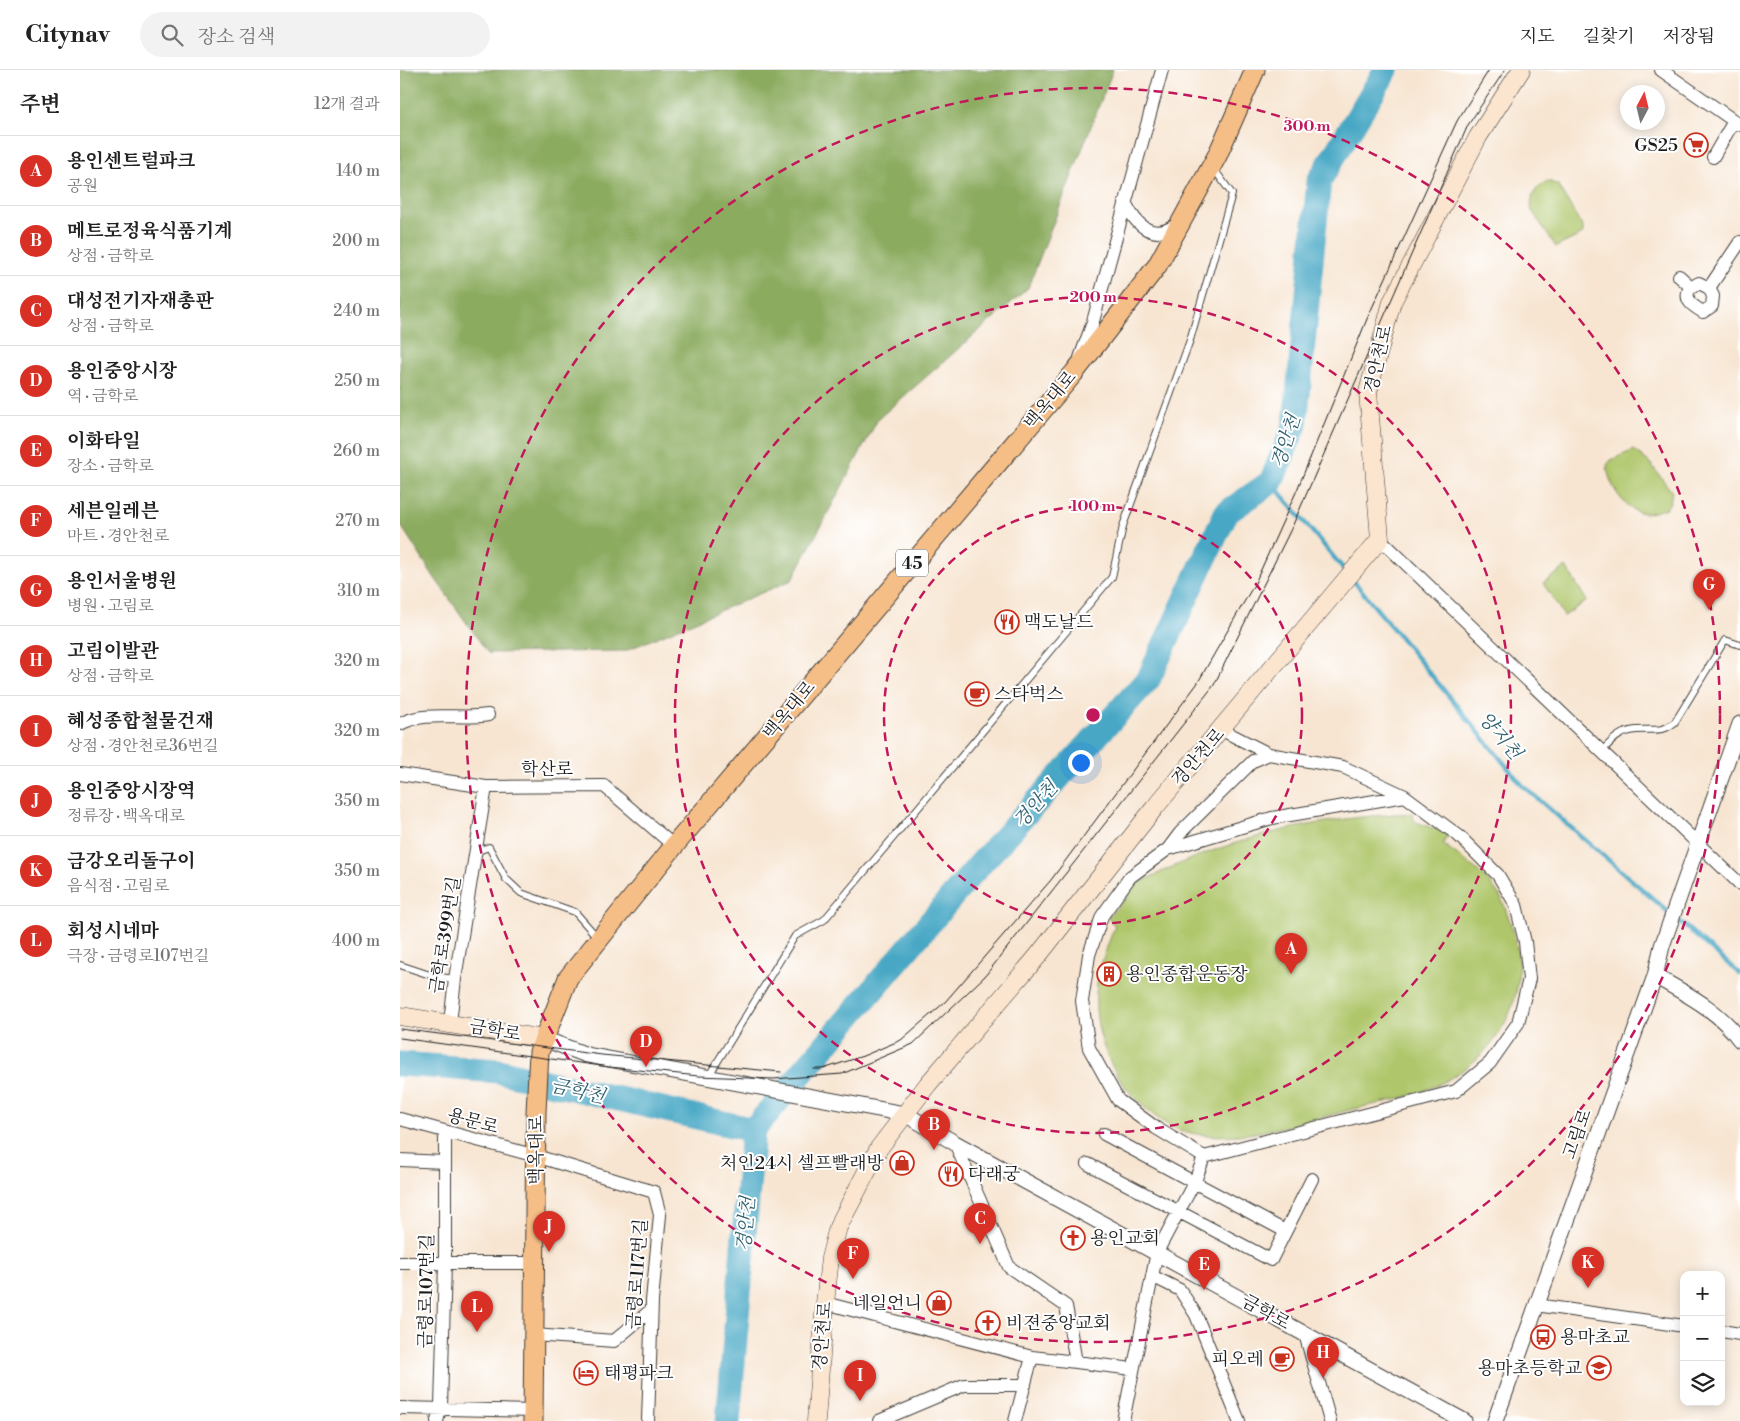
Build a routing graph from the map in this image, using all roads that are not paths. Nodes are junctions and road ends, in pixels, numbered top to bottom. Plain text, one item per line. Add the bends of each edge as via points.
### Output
1 (1162, 70) edge
2 (1255, 70) edge
3 (1521, 70) edge
4 (1661, 70) edge
5 (1737, 123) edge
6 (1713, 157) dead end
7 (1212, 166) junction
8 (1125, 202) junction
9 (1183, 219) junction
10 (1740, 242) edge
11 (1680, 276) dead end
12 (1691, 287) junction
13 (1709, 288) junction
14 (1074, 373) junction
15 (1375, 544) junction
16 (1740, 645) edge
17 (488, 714) dead end
18 (400, 724) edge
19 (1739, 729) edge
20 (1222, 730) junction
21 (1602, 750) junction
22 (1269, 754) junction
23 (400, 774) edge
24 (486, 786) junction
25 (1405, 796) junction
26 (674, 846) junction
27 (1698, 846) junction
28 (1168, 848) junction
29 (475, 852) junction
30 (1740, 884) edge
31 (598, 938) junction
32 (400, 965) edge
33 (1655, 976) junction
34 (455, 978) junction
35 (400, 1016) edge
36 (450, 1023) junction
37 (1740, 1040) edge
38 (541, 1046) junction
39 (708, 1077) junction
40 (905, 1114) junction
41 (400, 1119) edge
42 (445, 1132) junction
43 (1104, 1134) dead end
44 (956, 1143) junction
45 (536, 1156) junction
46 (1204, 1157) junction
47 (400, 1160) edge
48 (445, 1162) junction
49 (1088, 1164) dead end
50 (1312, 1179) dead end
51 (1195, 1181) junction
52 (1178, 1213) junction
53 (1285, 1231) junction
54 (1157, 1252) junction
55 (400, 1263) edge
56 (445, 1263) junction
57 (535, 1263) junction
58 (1152, 1276) junction
59 (824, 1303) junction
60 (1536, 1305) junction
61 (651, 1310) junction
62 (1680, 1325) edge
63 (1725, 1332) edge
64 (1305, 1334) junction
65 (1740, 1334) edge
66 (534, 1336) junction
67 (1032, 1357) junction
68 (1076, 1362) junction
69 (1132, 1369) junction
70 (1025, 1385) junction
71 (441, 1407) junction
72 (400, 1408) edge
73 (534, 1416) edge
74 (818, 1420) edge
75 (437, 1421) edge
76 (648, 1421) edge
77 (880, 1421) edge
78 (1015, 1421) edge
79 (1123, 1421) edge
80 (1239, 1421) edge
81 (1330, 1421) edge
82 (1464, 1421) edge
83 (1495, 1421) edge

1 - 8 street
2 - 7 main road, 백옥대로 / 45
3 - 15 main road, 경안천로 via 1478,137 1392,302 1368,392
4 - 5 street
5 - 6 street
7 - 9 main road, 백옥대로 / 45
7 - 39 lane via 1232,194 1190,340 1123,526 1112,577 824,920 796,936
8 - 9 street via 1136,221 1158,233 1170,230
8 - 14 street via 1092,325
9 - 14 main road, 백옥대로 / 45 via 1157,266
10 - 13 street
11 - 12 street
12 - 13 street via 1699,282
12 - 13 street via 1687,293 1692,306 1702,312 1715,309
14 - 26 main road, 백옥대로 / 45
15 - 20 main road, 경안천로
15 - 21 street
16 - 21 lane via 1725,640 1675,722 1668,728 1630,731 1618,736
17 - 18 street via 468,718 422,716
19 - 27 street, 고림로
20 - 22 street
20 - 40 main road, 경안천로 via 1156,806 1037,957
21 - 27 street
22 - 25 street via 1342,767
22 - 28 street via 1253,761
23 - 24 street, 학산로
24 - 26 street, 학산로 via 604,786
24 - 29 street, 금학로399번길
25 - 28 street via 1272,818
25 - 46 street via 1459,836 1498,875 1516,905 1529,979 1518,1023 1490,1063 1456,1090
26 - 31 main road, 백옥대로 / 45
27 - 30 street
27 - 33 street, 고림로 via 1662,946
28 - 46 street via 1130,877 1102,916 1089,954 1082,1001 1089,1048 1118,1100
29 - 31 lane via 489,847 506,879 521,893 576,912
29 - 34 street, 금학로399번길
31 - 38 main road, 백옥대로 / 45 via 568,978
32 - 34 lane via 433,976
33 - 37 street via 1698,1001 1730,1026
33 - 60 street, 고림로
34 - 36 street, 금학로399번길
35 - 36 main road, 금학로
36 - 38 main road, 금학로
38 - 39 street, 금학로
38 - 45 main road, 백옥대로 / 45
39 - 40 street, 금학로
40 - 44 street, 금학로
40 - 59 main road, 경안천로 via 879,1148 838,1227
41 - 42 street, 용문로
42 - 45 street, 용문로
42 - 48 street, 금령로107번길
43 - 51 street
44 - 54 street, 금학로
44 - 68 street via 1010,1267 1066,1306
45 - 57 main road, 백옥대로 / 45
45 - 61 street, 금령로117번길 via 654,1192 660,1215
46 - 51 street
47 - 48 street
48 - 56 street, 금령로107번길
49 - 52 street
50 - 53 street
51 - 52 street
51 - 53 street
52 - 53 street via 1272,1260
52 - 54 street
54 - 58 street
54 - 64 street, 금학로
55 - 56 street
56 - 57 street
56 - 71 street, 금령로107번길
57 - 66 main road, 백옥대로 / 45
58 - 69 street
58 - 80 street via 1180,1290 1196,1315
59 - 67 street
59 - 74 main road, 경안천로
60 - 62 street
60 - 83 street, 고림로
61 - 66 street via 614,1341
61 - 76 street, 금령로117번길
63 - 65 street
64 - 81 street, 금학로
64 - 82 street, 금학로
66 - 73 main road, 백옥대로 / 45
67 - 68 street
67 - 70 street
68 - 69 street
69 - 79 street
70 - 77 street via 964,1385
70 - 78 street
71 - 72 street
71 - 73 street
71 - 75 street, 금령로107번길

